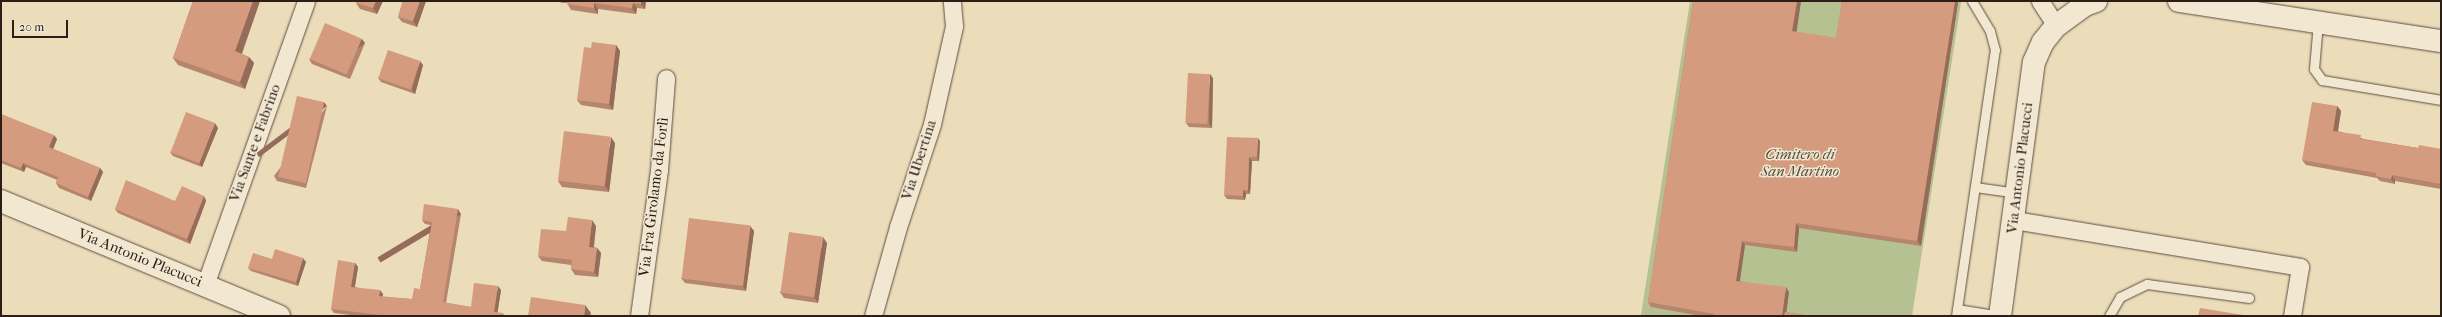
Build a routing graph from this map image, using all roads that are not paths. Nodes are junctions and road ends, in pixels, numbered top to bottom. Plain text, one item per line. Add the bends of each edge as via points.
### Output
1 (306, 1) edge
2 (952, 1) edge
3 (1972, 1) edge
4 (2040, 1) edge
5 (2096, 1) edge
6 (2179, 1) edge
7 (2318, 22) junction
8 (2056, 26) junction
9 (2441, 41) edge
10 (666, 78) dead end
11 (2441, 100) edge
12 (1975, 187) junction
13 (2017, 193) junction
14 (1, 203) edge
15 (2014, 220) junction
16 (205, 285) junction
17 (2250, 298) dead end
18 (1956, 312) edge
19 (279, 316) edge
20 (639, 316) edge
21 (873, 316) edge
22 (2000, 316) edge
23 (2109, 316) edge
24 (2292, 316) edge

1 - 16 street, Via Sante e Fabrino
2 - 21 street, Via Ubertina via 954,26 932,124 898,227
3 - 12 lane via 1990,31 1995,50
4 - 8 street
5 - 8 main road, Via Antonio Placucci via 2084,5
6 - 7 main road
7 - 9 main road
7 - 11 lane via 2314,69 2322,80
8 - 13 main road, Via Antonio Placucci via 2043,42 2034,62
10 - 20 street, Via Fra Girolamo da Forlì via 659,170
12 - 13 lane
12 - 18 lane
13 - 15 main road, Via Antonio Placucci
14 - 16 main road, Via Antonio Placucci
15 - 22 main road, Via Antonio Placucci
15 - 24 street via 2300,267
16 - 19 main road, Via Antonio Placucci
17 - 23 lane via 2147,284 2120,297
18 - 22 lane

